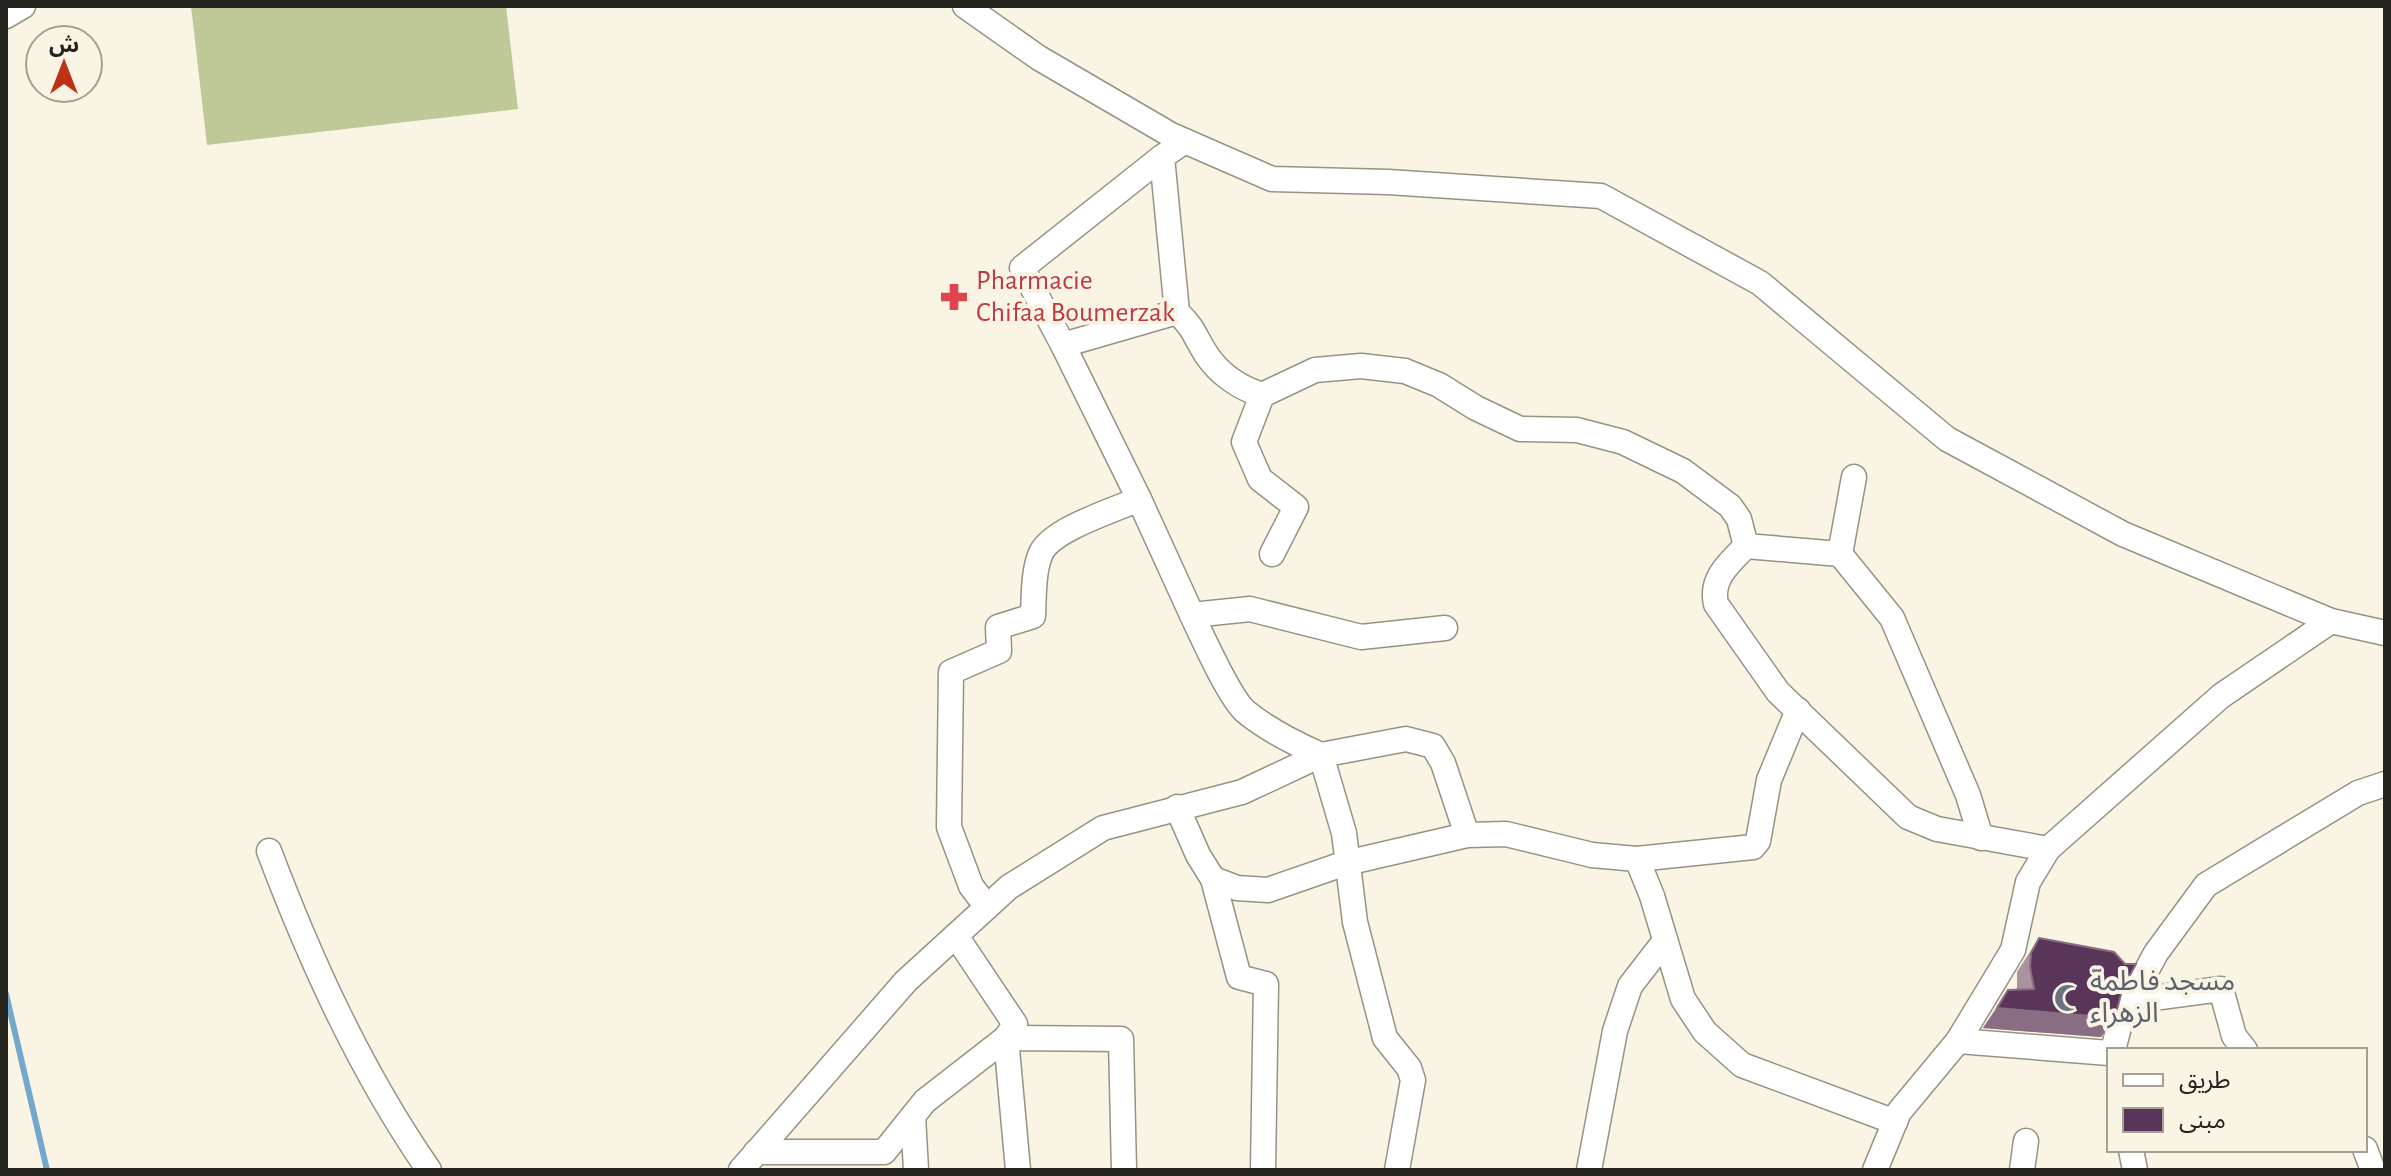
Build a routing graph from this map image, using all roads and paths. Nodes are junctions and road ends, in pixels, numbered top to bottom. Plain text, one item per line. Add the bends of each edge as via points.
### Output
1 (23, 6) edge
2 (965, 6) edge
3 (6, 16) edge
4 (1185, 141) junction
5 (1162, 157) junction
6 (1177, 312) junction
7 (1063, 345) junction
8 (1262, 395) junction
9 (1854, 477) dead end
10 (1139, 499) junction
11 (1746, 546) junction
12 (1272, 554) dead end
13 (1840, 554) junction
14 (1192, 615) junction
15 (2331, 621) junction
16 (1445, 628) dead end
17 (2385, 633) edge
18 (1798, 710) junction
19 (1321, 755) junction
20 (2385, 784) edge
21 (1177, 807) junction
22 (1467, 835) junction
23 (1981, 838) junction
24 (2048, 849) junction
25 (269, 851) dead end
26 (1637, 859) junction
27 (1346, 863) junction
28 (1213, 879) junction
29 (987, 907) junction
30 (956, 936) junction
31 (1664, 942) junction
32 (2130, 1001) junction
33 (1006, 1038) junction
34 (1958, 1041) junction
35 (2112, 1048) edge
36 (2243, 1048) edge
37 (2107, 1052) edge
38 (913, 1116) junction
39 (1895, 1122) junction
40 (2026, 1141) dead end
41 (749, 1161) edge
42 (429, 1170) edge
43 (916, 1170) edge
44 (1018, 1170) edge
45 (1124, 1170) edge
46 (1263, 1170) edge
47 (1397, 1170) edge
48 (1589, 1170) edge
49 (1875, 1170) edge
50 (2022, 1170) edge

1 - 3 street
2 - 4 street via 1039,58
4 - 5 street
4 - 15 street via 1272,179 1601,196 1760,283 1947,439 2123,534
5 - 6 street
5 - 7 street via 1022,268
6 - 7 street
6 - 8 street via 1193,327 1207,356 1240,389
7 - 10 street
8 - 11 street via 1315,370 1361,366 1405,371 1520,429 1577,430 1623,442 1683,471 1730,506
8 - 12 street via 1244,442 1260,479 1296,507
9 - 13 street
10 - 14 street
10 - 29 street via 1063,533 1042,551 1033,616 998,627 999,651 951,672 949,827 971,886
11 - 13 street
11 - 18 street via 1724,568 1714,594 1716,604 1778,692
13 - 23 street via 1892,618 1968,795
14 - 16 street via 1250,609 1361,637
14 - 19 street via 1243,710
15 - 17 street
15 - 24 street via 2221,696
18 - 23 street via 1908,817
18 - 26 street via 1769,780 1753,847
19 - 21 street via 1242,792
19 - 22 street via 1406,739 1433,746
19 - 27 street via 1344,833
20 - 32 street via 2358,793 2206,885 2156,953
21 - 28 street
21 - 29 street via 1103,828 1009,887
22 - 26 street via 1506,834 1592,855
22 - 27 street
23 - 24 street
24 - 34 street via 2028,882 2013,950
25 - 42 street via 296,922 364,1064
26 - 31 street
27 - 28 street via 1268,890 1237,888
27 - 47 street via 1355,922 1385,1038 1413,1080
28 - 46 street via 1239,977 1266,984
29 - 30 street
30 - 33 street via 1015,1024
30 - 41 street via 906,981
31 - 39 street via 1683,999 1705,1032 1742,1065
31 - 48 street via 1630,986 1615,1031
32 - 35 street
32 - 36 street via 2221,989 2234,1036
33 - 38 street
33 - 44 street
33 - 45 street via 1121,1039
34 - 37 street
34 - 39 street
38 - 41 street via 884,1152
38 - 43 street
39 - 49 street
40 - 50 street

